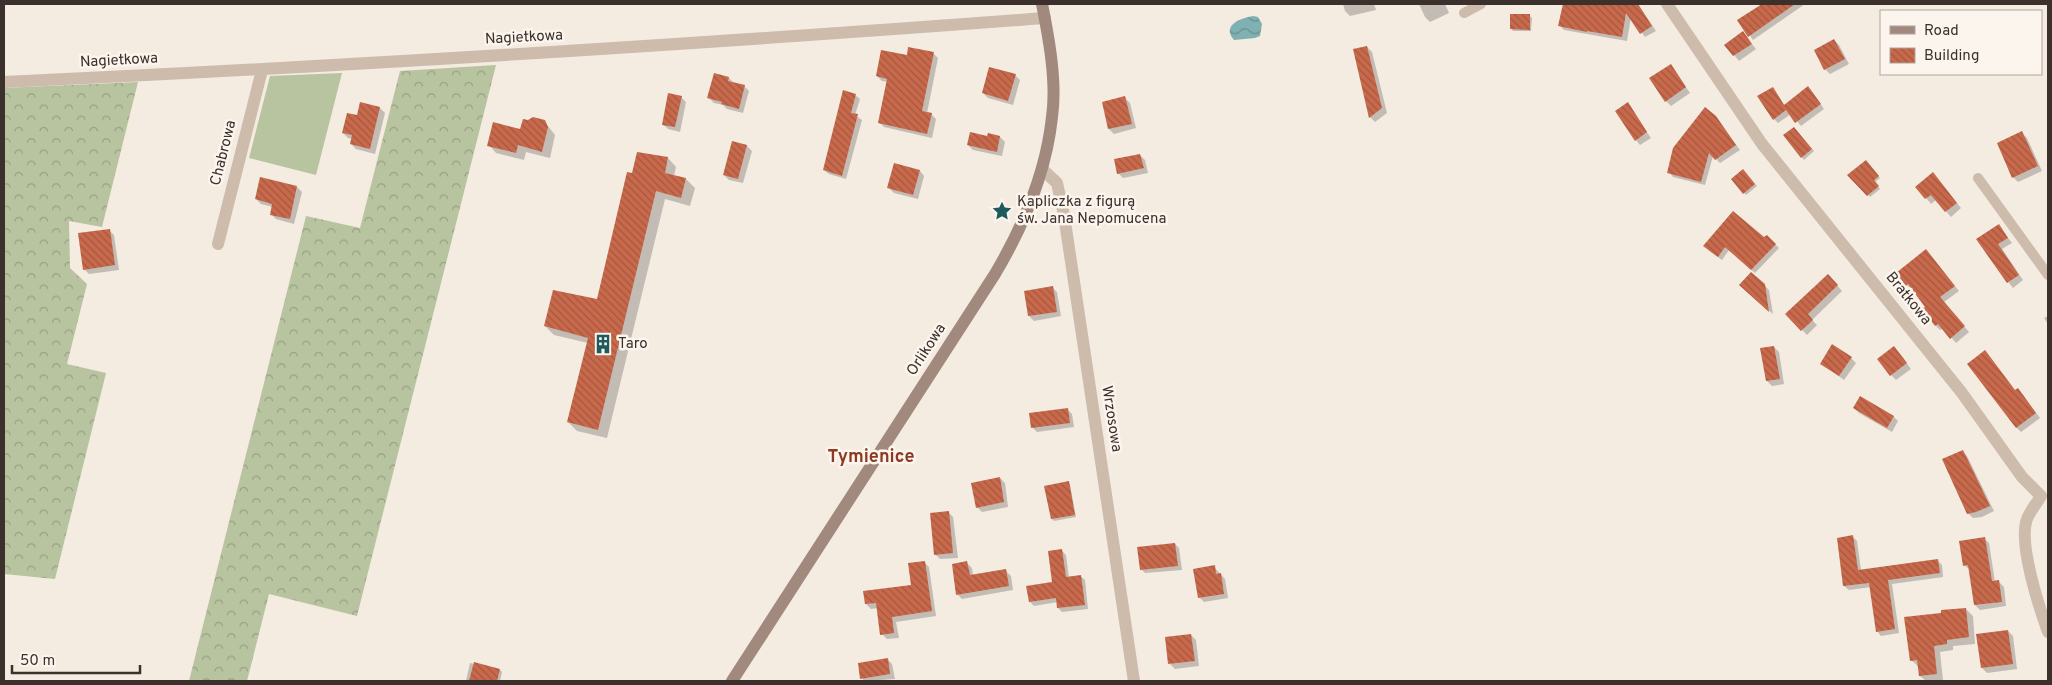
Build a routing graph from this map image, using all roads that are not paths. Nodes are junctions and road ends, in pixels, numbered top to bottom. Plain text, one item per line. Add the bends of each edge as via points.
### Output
1 (1042, 4) edge
2 (1481, 4) edge
3 (1666, 4) edge
4 (1464, 13) dead end
5 (1045, 18) junction
6 (262, 70) junction
7 (4, 82) edge
8 (1042, 169) junction
9 (1978, 178) dead end
10 (218, 244) dead end
11 (2048, 275) edge
12 (2045, 498) edge
13 (2048, 632) edge
14 (732, 681) edge
15 (1134, 681) edge

1 - 5 street, Orlikowa
2 - 4 lane
3 - 12 street, Bratkowa via 1762,144 1962,393 2022,477
5 - 6 street, Nagietkowa via 691,45
5 - 8 street, Orlikowa via 1052,58 1052,117
6 - 7 street, Nagietkowa
6 - 10 street, Chabrowa
8 - 14 street, Orlikowa via 1016,238 995,274
8 - 15 street, Wrzosowa via 1057,183 1064,215
9 - 11 lane
12 - 13 street, Bratkowa via 2027,519 2025,540

